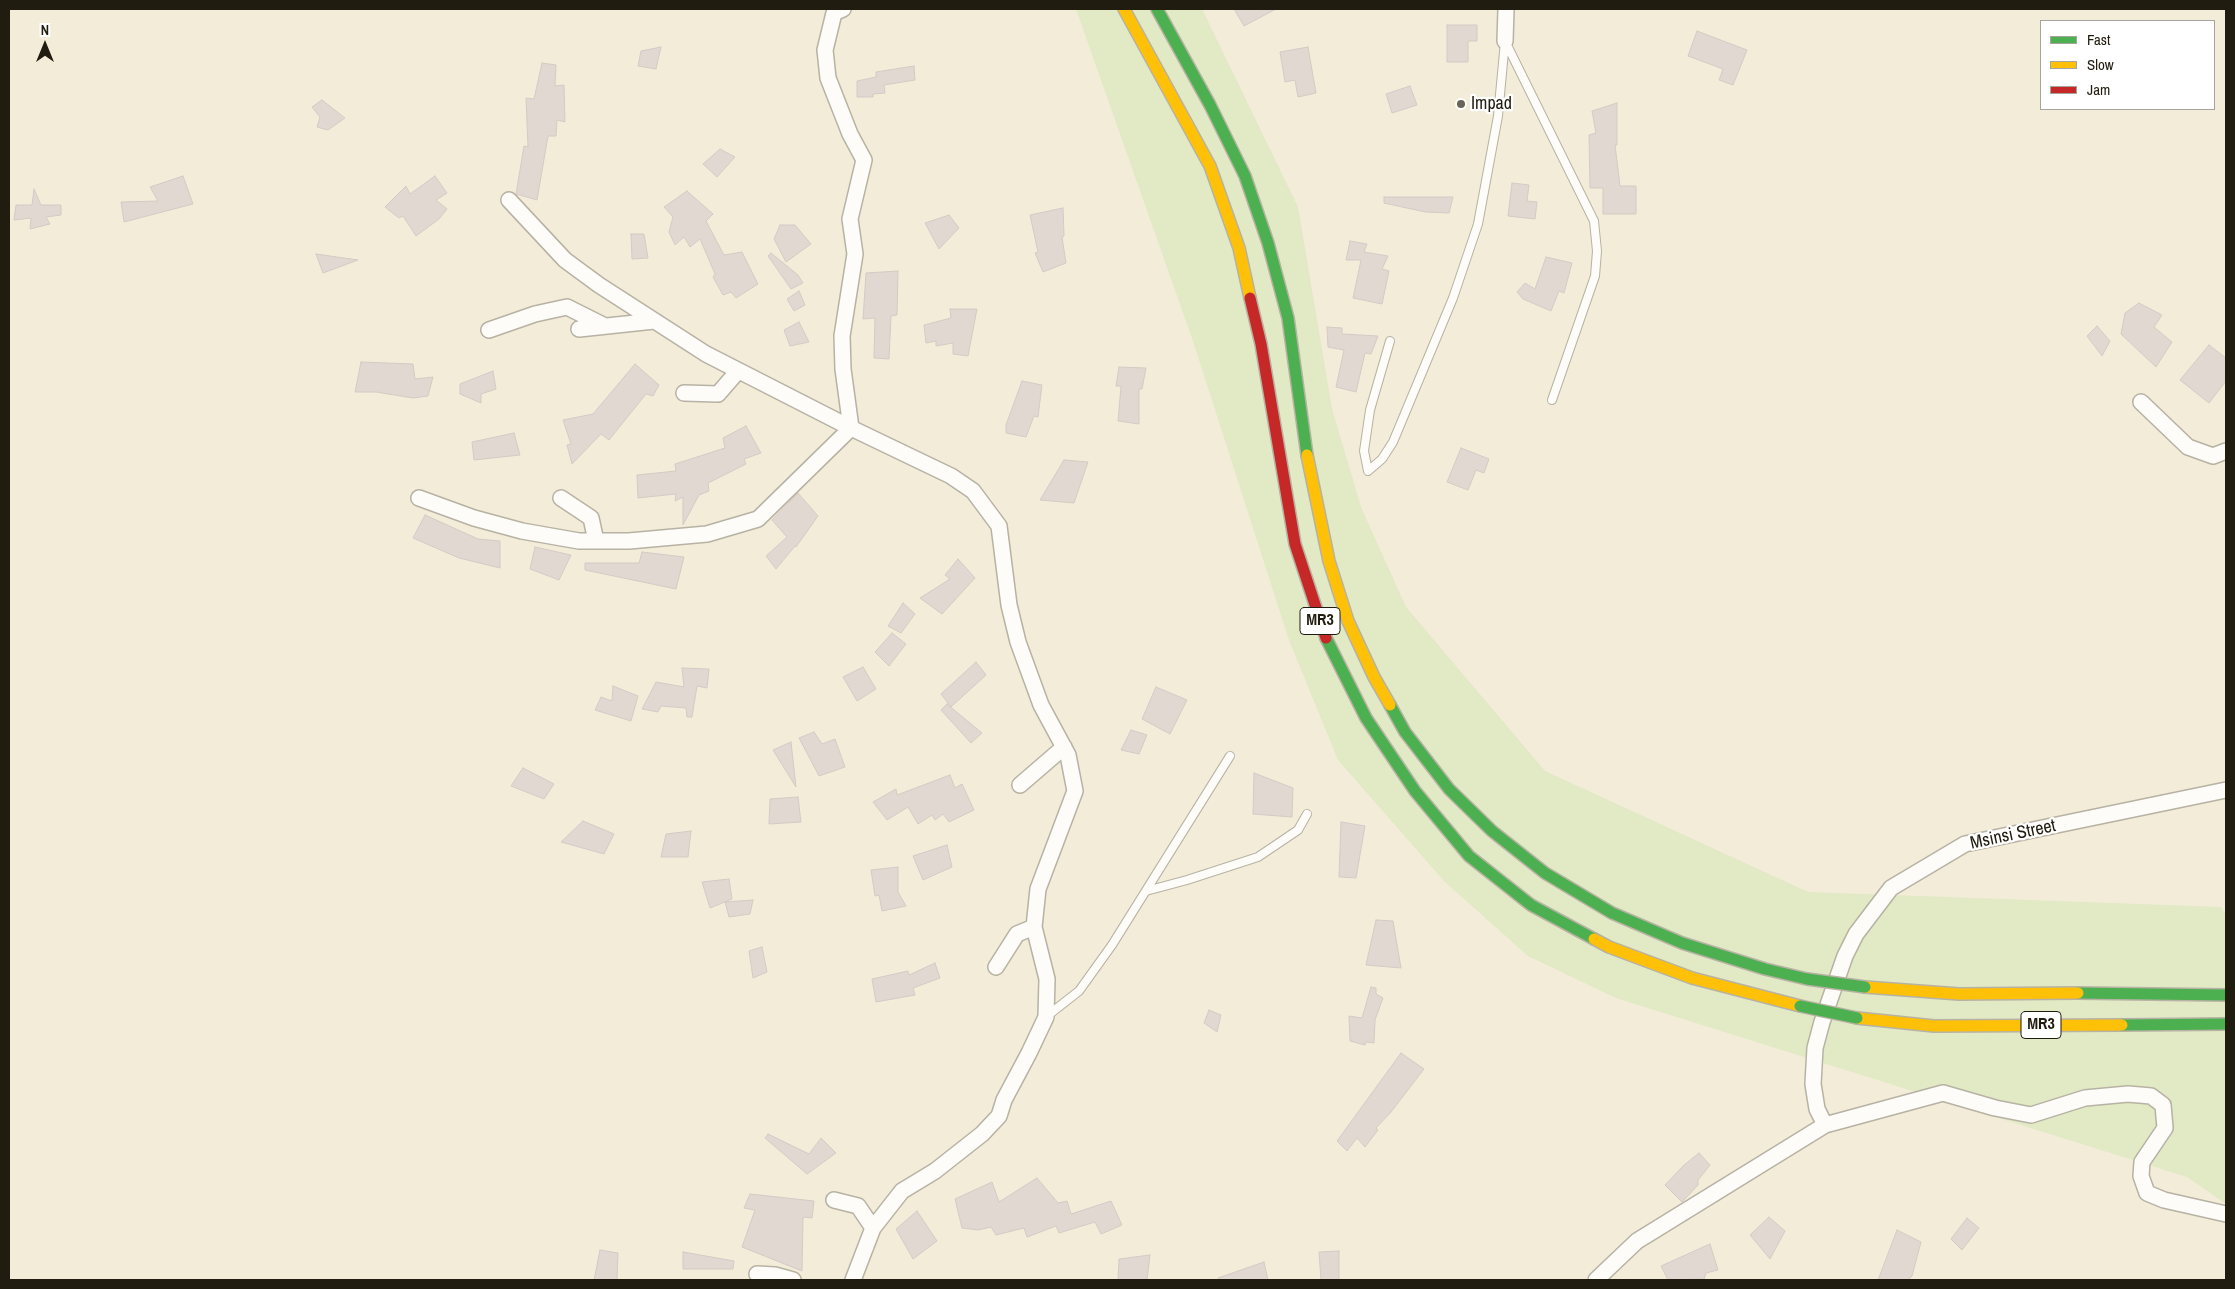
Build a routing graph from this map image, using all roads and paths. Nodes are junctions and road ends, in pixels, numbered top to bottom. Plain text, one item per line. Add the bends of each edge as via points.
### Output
1 (1124, 9) edge
2 (1157, 9) edge
3 (1506, 9) edge
4 (837, 10) edge
5 (1505, 41) junction
6 (509, 200) dead end
7 (654, 321) junction
8 (605, 326) junction
9 (578, 329) dead end
10 (489, 330) dead end
11 (1390, 341) dead end
12 (738, 371) junction
13 (684, 393) dead end
14 (1552, 400) dead end
15 (2141, 402) dead end
16 (851, 428) junction
17 (2226, 451) edge
18 (419, 498) dead end
19 (561, 498) dead end
20 (596, 541) junction
21 (1064, 748) junction
22 (1230, 756) dead end
23 (1020, 785) dead end
24 (2226, 790) edge
25 (1308, 814) dead end
26 (1146, 891) junction
27 (1034, 927) junction
28 (996, 967) dead end
29 (2226, 995) edge
30 (1046, 1017) junction
31 (2226, 1024) edge
32 (1825, 1125) junction
33 (834, 1200) dead end
34 (2226, 1214) edge
35 (873, 1228) junction
36 (757, 1274) dead end
37 (793, 1280) edge
38 (853, 1280) edge
39 (1596, 1280) edge

1 - 31 highway, MR3, bridge via 1210,166 1240,248 1261,344 1295,544 1324,634 1366,718 1415,792 1469,856 1531,905 1609,948 1692,978 1800,1006 1857,1018 1934,1026
2 - 29 highway, MR3, bridge via 1245,176 1268,243 1288,318 1308,473 1329,561 1348,622 1405,732 1449,789 1492,831 1545,873 1612,913 1682,943 1807,979 1959,994
3 - 5 street
4 - 16 street via 825,50 828,78 864,160 850,219 855,254 842,336
5 - 11 lane via 1498,116 1478,224 1453,298 1393,442 1382,460 1368,471 1364,451 1370,410
5 - 14 lane via 1594,221 1595,276
6 - 7 street via 565,260
7 - 8 street
7 - 12 street
8 - 9 street
8 - 10 street via 567,307
12 - 13 street via 718,394
12 - 16 street
15 - 17 street via 2188,447 2213,456
16 - 20 street via 758,519 707,534
16 - 21 street via 951,476 974,491 999,526 1009,605 1024,662 1041,705
18 - 20 street via 522,531
19 - 20 street via 591,518
21 - 23 street
21 - 27 street via 1076,791 1038,889
22 - 26 lane
24 - 32 street, Msinsi Street via 1965,844 1891,888 1856,934 1822,1022 1815,1048 1813,1084 1817,1109
25 - 26 lane via 1298,830 1258,857
26 - 30 lane via 1079,991
27 - 28 street via 1017,934
27 - 30 street via 1047,979
30 - 35 street via 999,1116 982,1134 935,1171 902,1191
32 - 34 street via 1943,1093 2031,1115 2085,1098 2128,1094 2150,1096 2163,1105 2165,1128 2142,1162 2141,1176 2147,1193
32 - 39 street via 1637,1241
33 - 35 street via 858,1206
35 - 38 street
36 - 37 street

